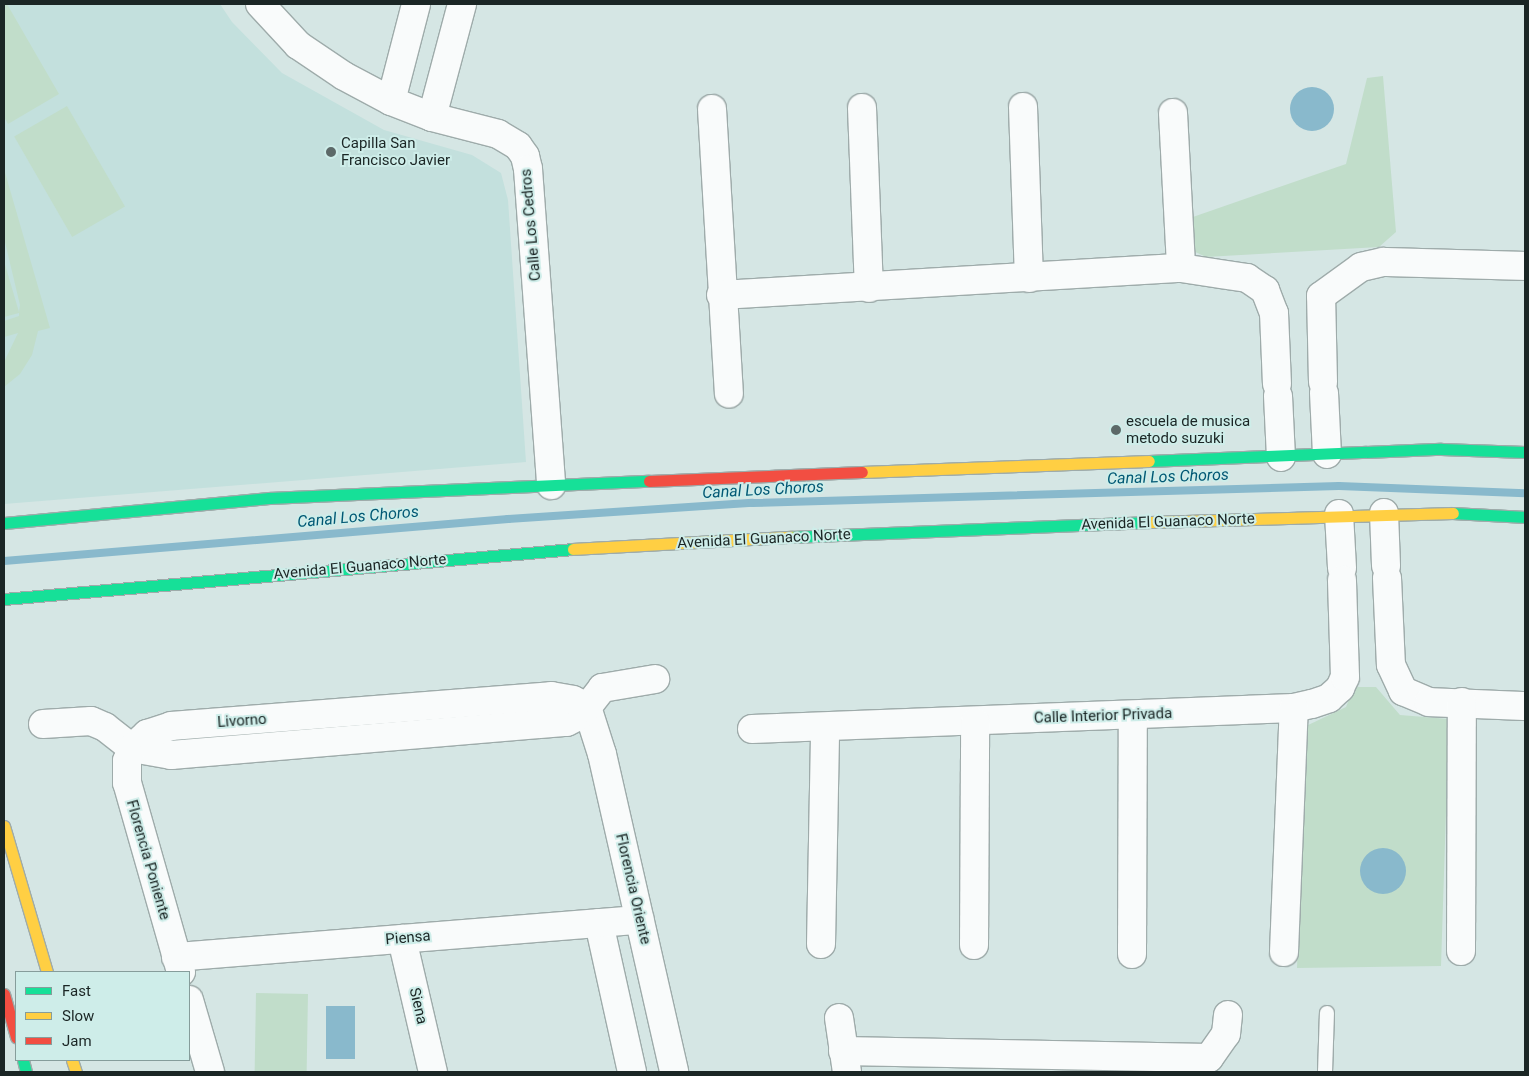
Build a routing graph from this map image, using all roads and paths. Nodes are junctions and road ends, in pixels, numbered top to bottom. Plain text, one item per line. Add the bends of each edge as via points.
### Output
1 (260, 4) edge
2 (416, 4) edge
3 (462, 4) edge
4 (391, 101) junction
5 (1023, 107) dead end
6 (862, 108) dead end
7 (712, 109) dead end
8 (1173, 113) dead end
9 (432, 117) junction
10 (1525, 266) edge
11 (1181, 268) junction
12 (1028, 278) junction
13 (869, 288) junction
14 (721, 295) junction
15 (729, 393) dead end
16 (1525, 452) edge
17 (1327, 454) junction
18 (1281, 457) junction
19 (551, 485) junction
20 (1384, 513) junction
21 (1339, 514) junction
22 (1525, 517) edge
23 (4, 523) edge
24 (4, 598) edge
25 (655, 679) dead end
26 (1462, 702) junction
27 (1525, 706) edge
28 (587, 707) junction
29 (1294, 708) junction
30 (359, 712) junction
31 (1134, 715) junction
32 (975, 722) junction
33 (43, 724) dead end
34 (825, 727) junction
35 (752, 730) dead end
36 (364, 740) junction
37 (132, 748) junction
38 (4, 826) edge
39 (7, 845) edge
40 (640, 920) junction
41 (599, 923) junction
42 (402, 939) junction
43 (821, 944) dead end
44 (974, 945) dead end
45 (1461, 951) dead end
46 (1284, 952) dead end
47 (1132, 954) dead end
48 (178, 965) edge
49 (46, 971) edge
50 (4, 994) edge
51 (190, 1007) edge
52 (1327, 1013) dead end
53 (1228, 1015) dead end
54 (839, 1018) dead end
55 (15, 1033) edge
56 (195, 1044) edge
57 (845, 1062) edge
58 (1209, 1065) edge
59 (210, 1072) edge
60 (433, 1072) edge
61 (632, 1072) edge
62 (674, 1072) edge
63 (1325, 1072) edge

1 - 4 street, Calle Los Cedros via 298,45 344,76
2 - 4 street
3 - 9 street
4 - 9 street, Calle Los Cedros
5 - 12 street
6 - 13 street
7 - 14 street
8 - 11 street
9 - 19 street, Calle Los Cedros via 498,134 518,146 524,156 528,169
10 - 17 street via 1382,262 1361,267 1321,296
11 - 12 street
11 - 18 street via 1247,278 1266,290 1274,313
12 - 13 street
13 - 14 street
14 - 15 street
16 - 17 street via 1441,449
17 - 18 street
18 - 19 street
19 - 23 street via 269,498
20 - 21 street, Avenida El Guanaco Norte
20 - 22 street, Avenida El Guanaco Norte
20 - 26 street via 1391,666 1396,683 1420,701
21 - 24 street, Avenida El Guanaco Norte via 743,539 499,554
21 - 29 street, Calle Interior Privada via 1345,677 1340,688 1329,698
25 - 28 street, Livorno via 607,686
26 - 27 street
26 - 45 street
28 - 30 street, Livorno via 573,700 551,696
28 - 36 street, Livorno via 575,719 558,724
28 - 40 street, Florencia Oriente via 602,754
29 - 31 street, Calle Interior Privada
29 - 46 street
30 - 36 street
30 - 37 street, Livorno via 171,726 147,734
31 - 32 street, Calle Interior Privada
31 - 47 street
32 - 34 street, Calle Interior Privada
32 - 44 street
33 - 37 street, Livorno via 90,721 106,727
34 - 35 street, Calle Interior Privada
34 - 43 street
36 - 37 street, Livorno via 171,755
37 - 48 street, Florencia Poniente via 125,772 128,789
38 - 39 street
39 - 49 street
40 - 41 street, Piensa
40 - 62 street, Florencia Oriente
41 - 42 street, Piensa
41 - 61 street
42 - 48 street, Piensa
42 - 60 street, Siena
50 - 55 street
51 - 56 street
52 - 63 lane
53 - 58 street via 1226,1034
54 - 57 street
56 - 59 street
57 - 58 street

